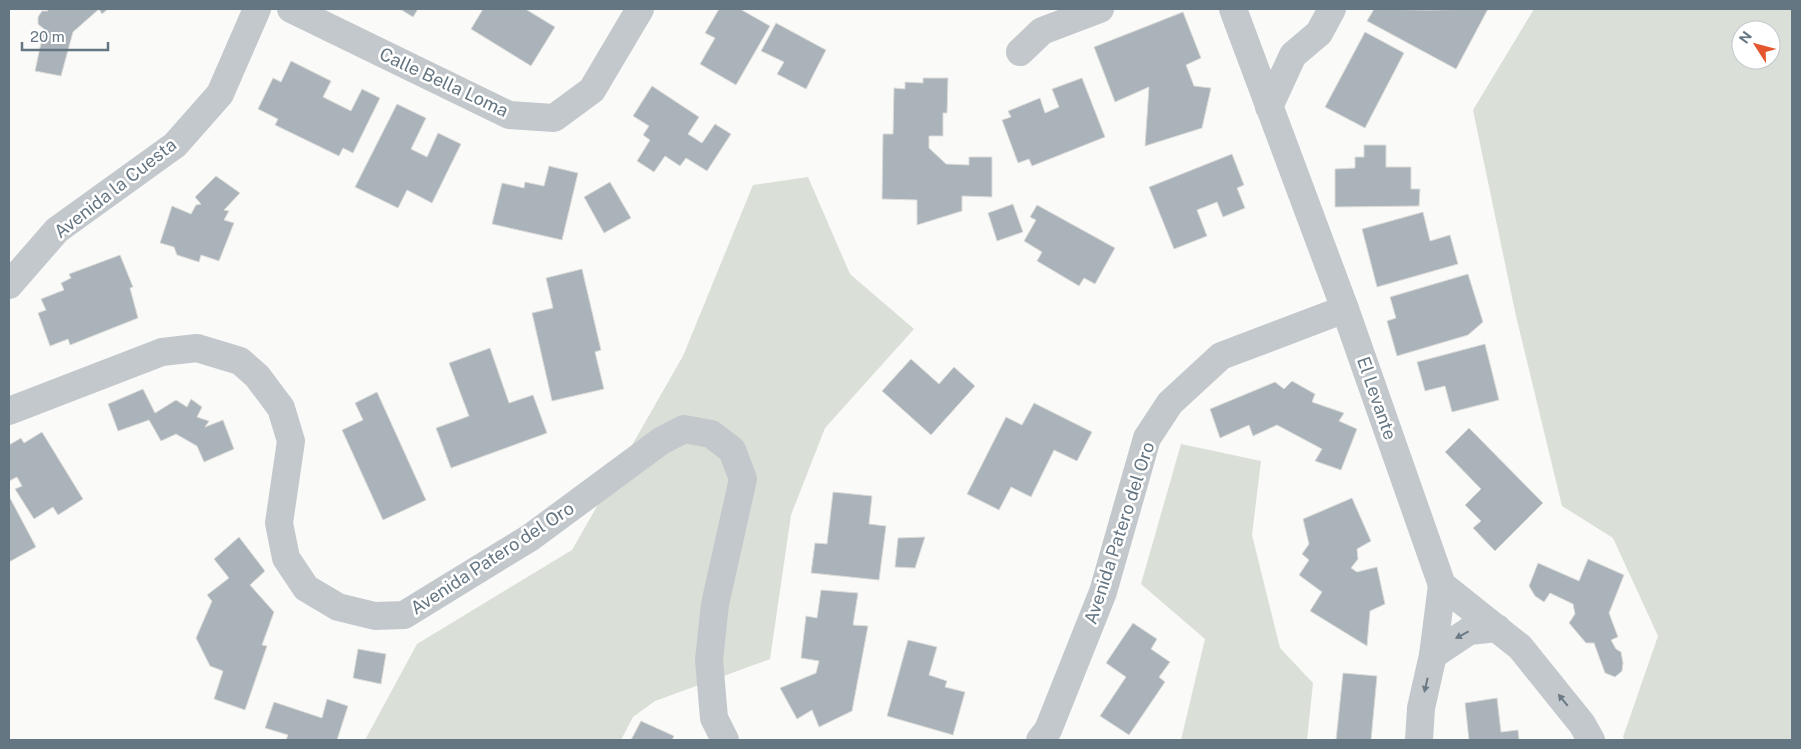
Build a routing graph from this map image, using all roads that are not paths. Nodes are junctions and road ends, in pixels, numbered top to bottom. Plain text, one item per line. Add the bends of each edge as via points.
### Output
1 (257, 9) edge
2 (292, 9) edge
3 (640, 9) edge
4 (1100, 9) edge
5 (1233, 9) edge
6 (1332, 9) edge
7 (1020, 52) dead end
8 (1269, 107) junction
9 (9, 285) edge
10 (1345, 309) junction
11 (9, 411) edge
12 (1442, 585) junction
13 (1497, 628) junction
14 (1433, 655) junction
15 (725, 740) edge
16 (1040, 740) edge
17 (1418, 740) edge
18 (1591, 740) edge

1 - 9 street, Avenida la Cuesta via 220,94 175,145 57,230
2 - 3 street, Calle Bella Loma via 509,115 554,118 592,90
4 - 7 street via 1042,31
5 - 8 street, El Levante
6 - 8 street via 1319,33 1293,55
8 - 10 street, El Levante
10 - 12 street, El Levante
10 - 16 street, Avenida Patero del Oro via 1221,356 1170,403 1147,438 1103,592 1048,730
11 - 15 street, Avenida Patero del Oro via 162,352 197,348 240,361 258,376 281,408 292,441 279,523 286,558 306,588 338,607 375,616 404,615 531,537 684,428 711,434 732,450 743,479 715,604 709,660 714,718
12 - 13 street
12 - 14 street
13 -> 14 street via 1469,631
18 -> 13 street via 1582,724 1520,647
14 -> 17 street via 1421,708

